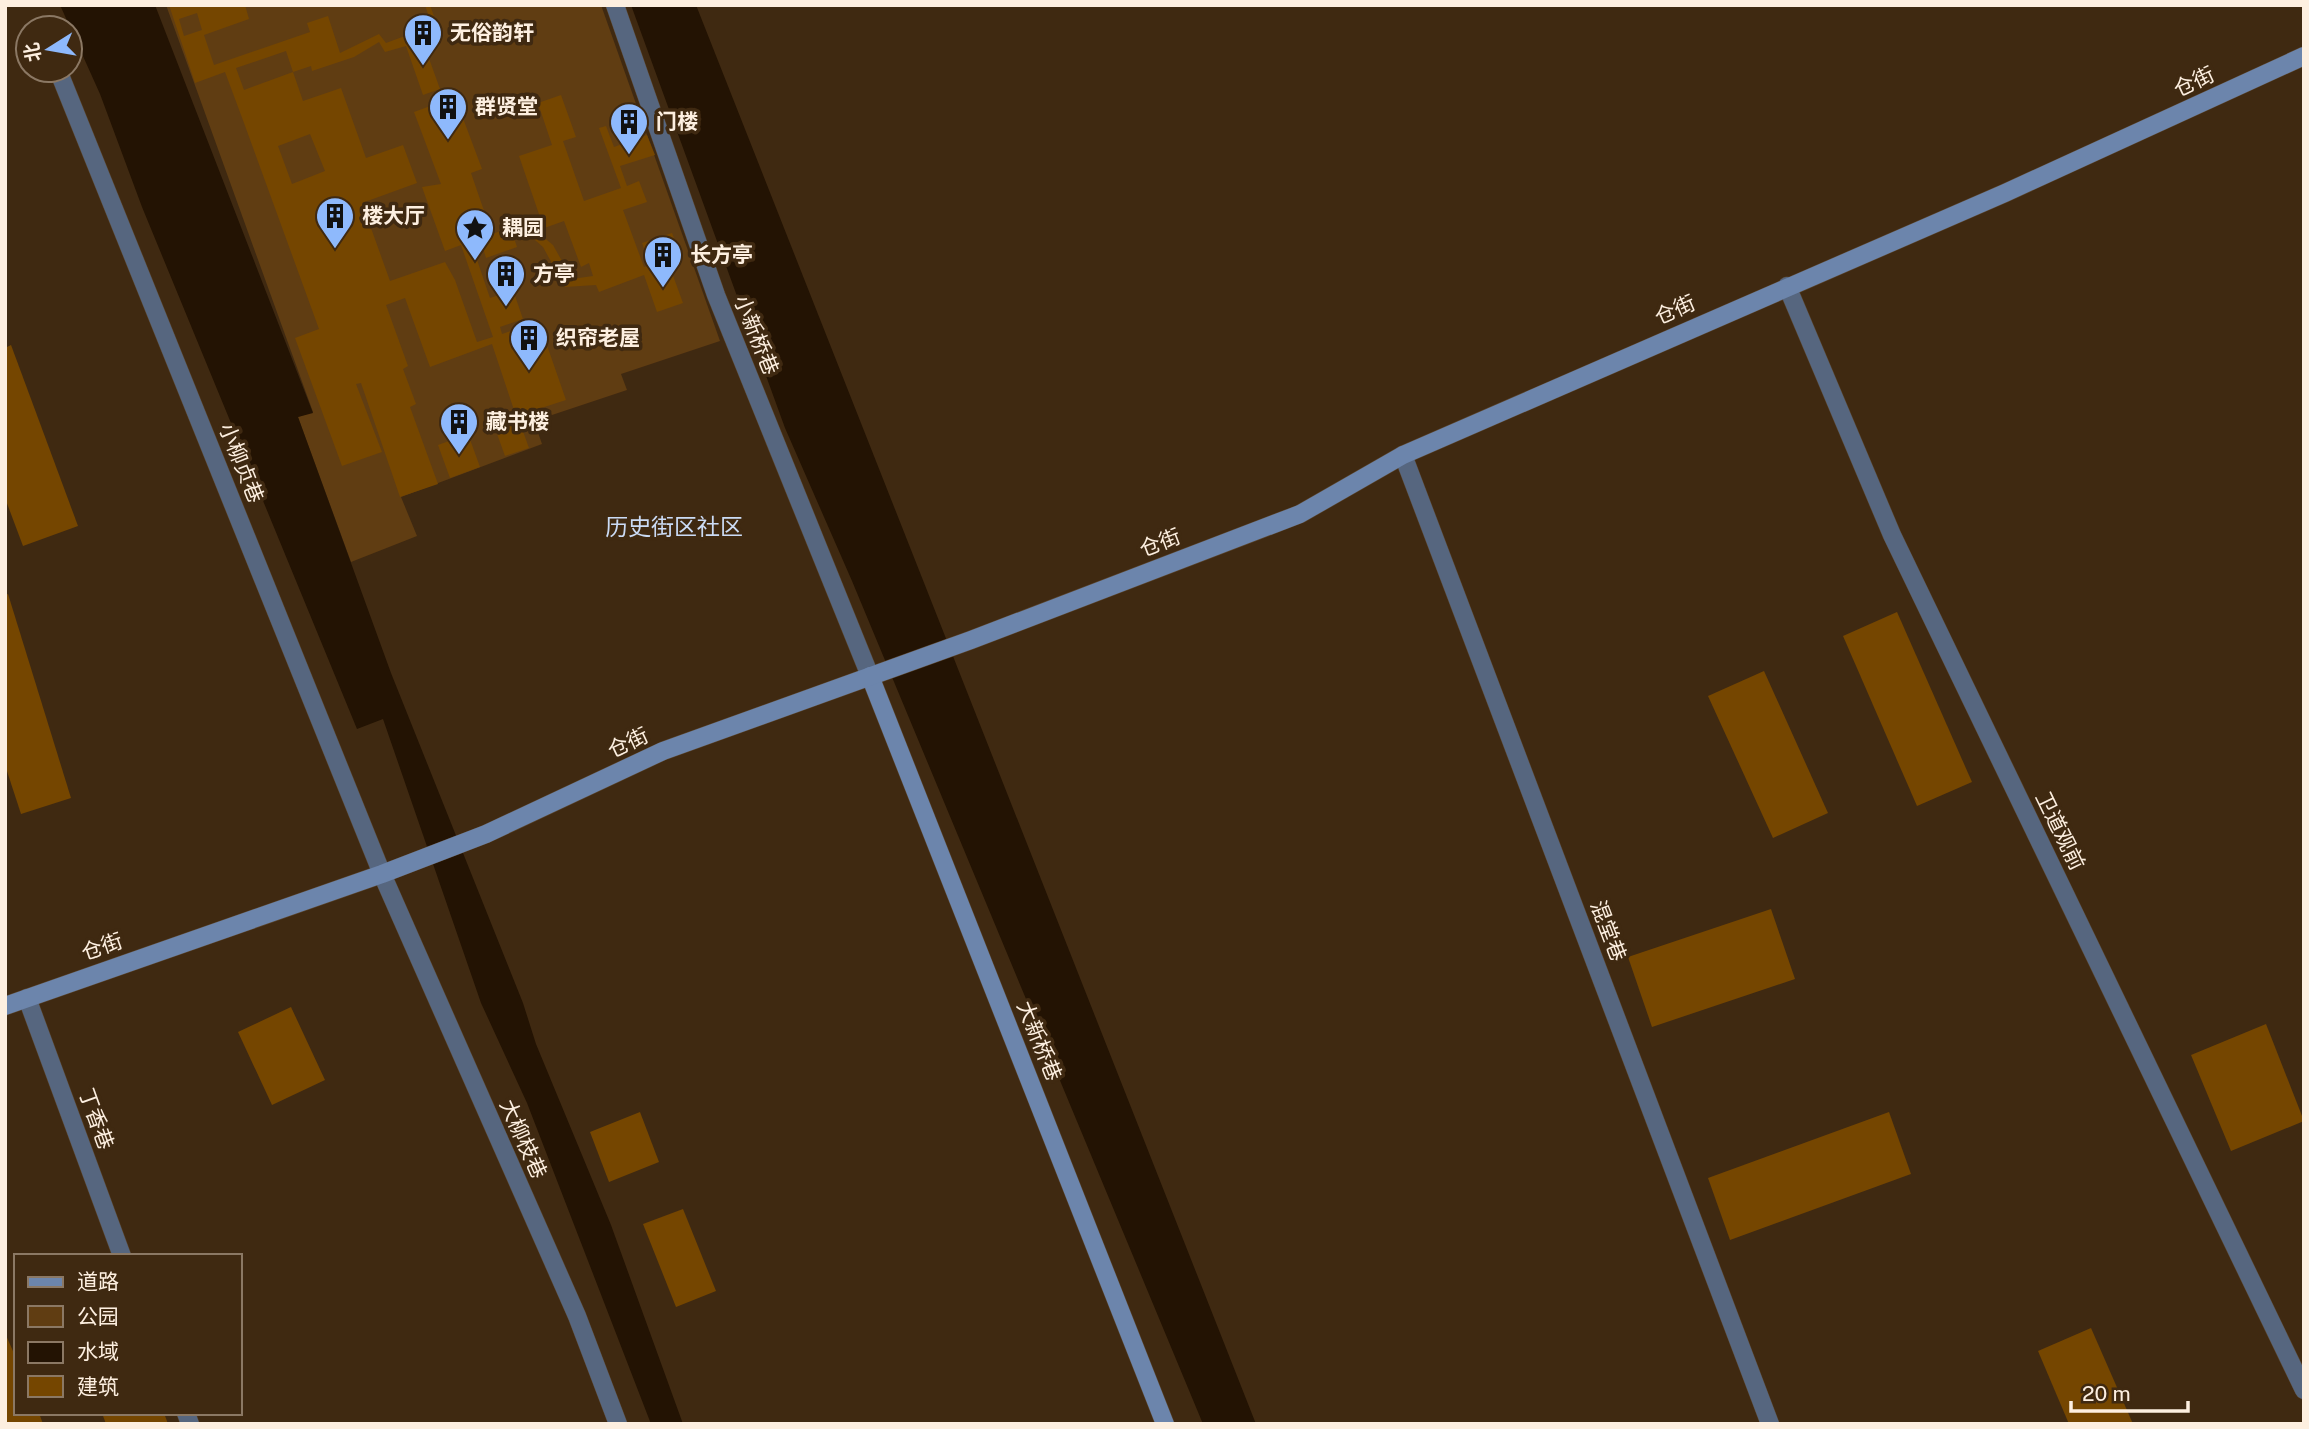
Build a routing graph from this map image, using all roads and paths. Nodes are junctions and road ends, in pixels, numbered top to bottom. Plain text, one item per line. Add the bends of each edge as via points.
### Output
1 (615, 5) edge
2 (2304, 56) edge
3 (64, 84) edge
4 (1787, 286) junction
5 (1403, 455) junction
6 (877, 673) junction
7 (382, 874) junction
8 (27, 998) junction
9 (5, 1006) edge
10 (121, 1254) edge
11 (2304, 1390) edge
12 (618, 1424) edge
13 (1165, 1424) edge
14 (1770, 1424) edge

1 - 6 street, 小新桥巷 via 716,295
2 - 4 street, 仓街 via 2005,193
3 - 7 street, 小柳贞巷
4 - 5 street, 仓街
4 - 11 street, 卫道观前 via 1892,535
5 - 6 street, 仓街 via 1300,514
5 - 14 street, 混堂巷
6 - 7 street, 仓街 via 663,751 486,834
6 - 13 street, 大新桥巷
7 - 8 street, 仓街
7 - 12 street, 大柳枝巷 via 577,1316
8 - 9 street, 仓街
8 - 10 street, 丁香巷

